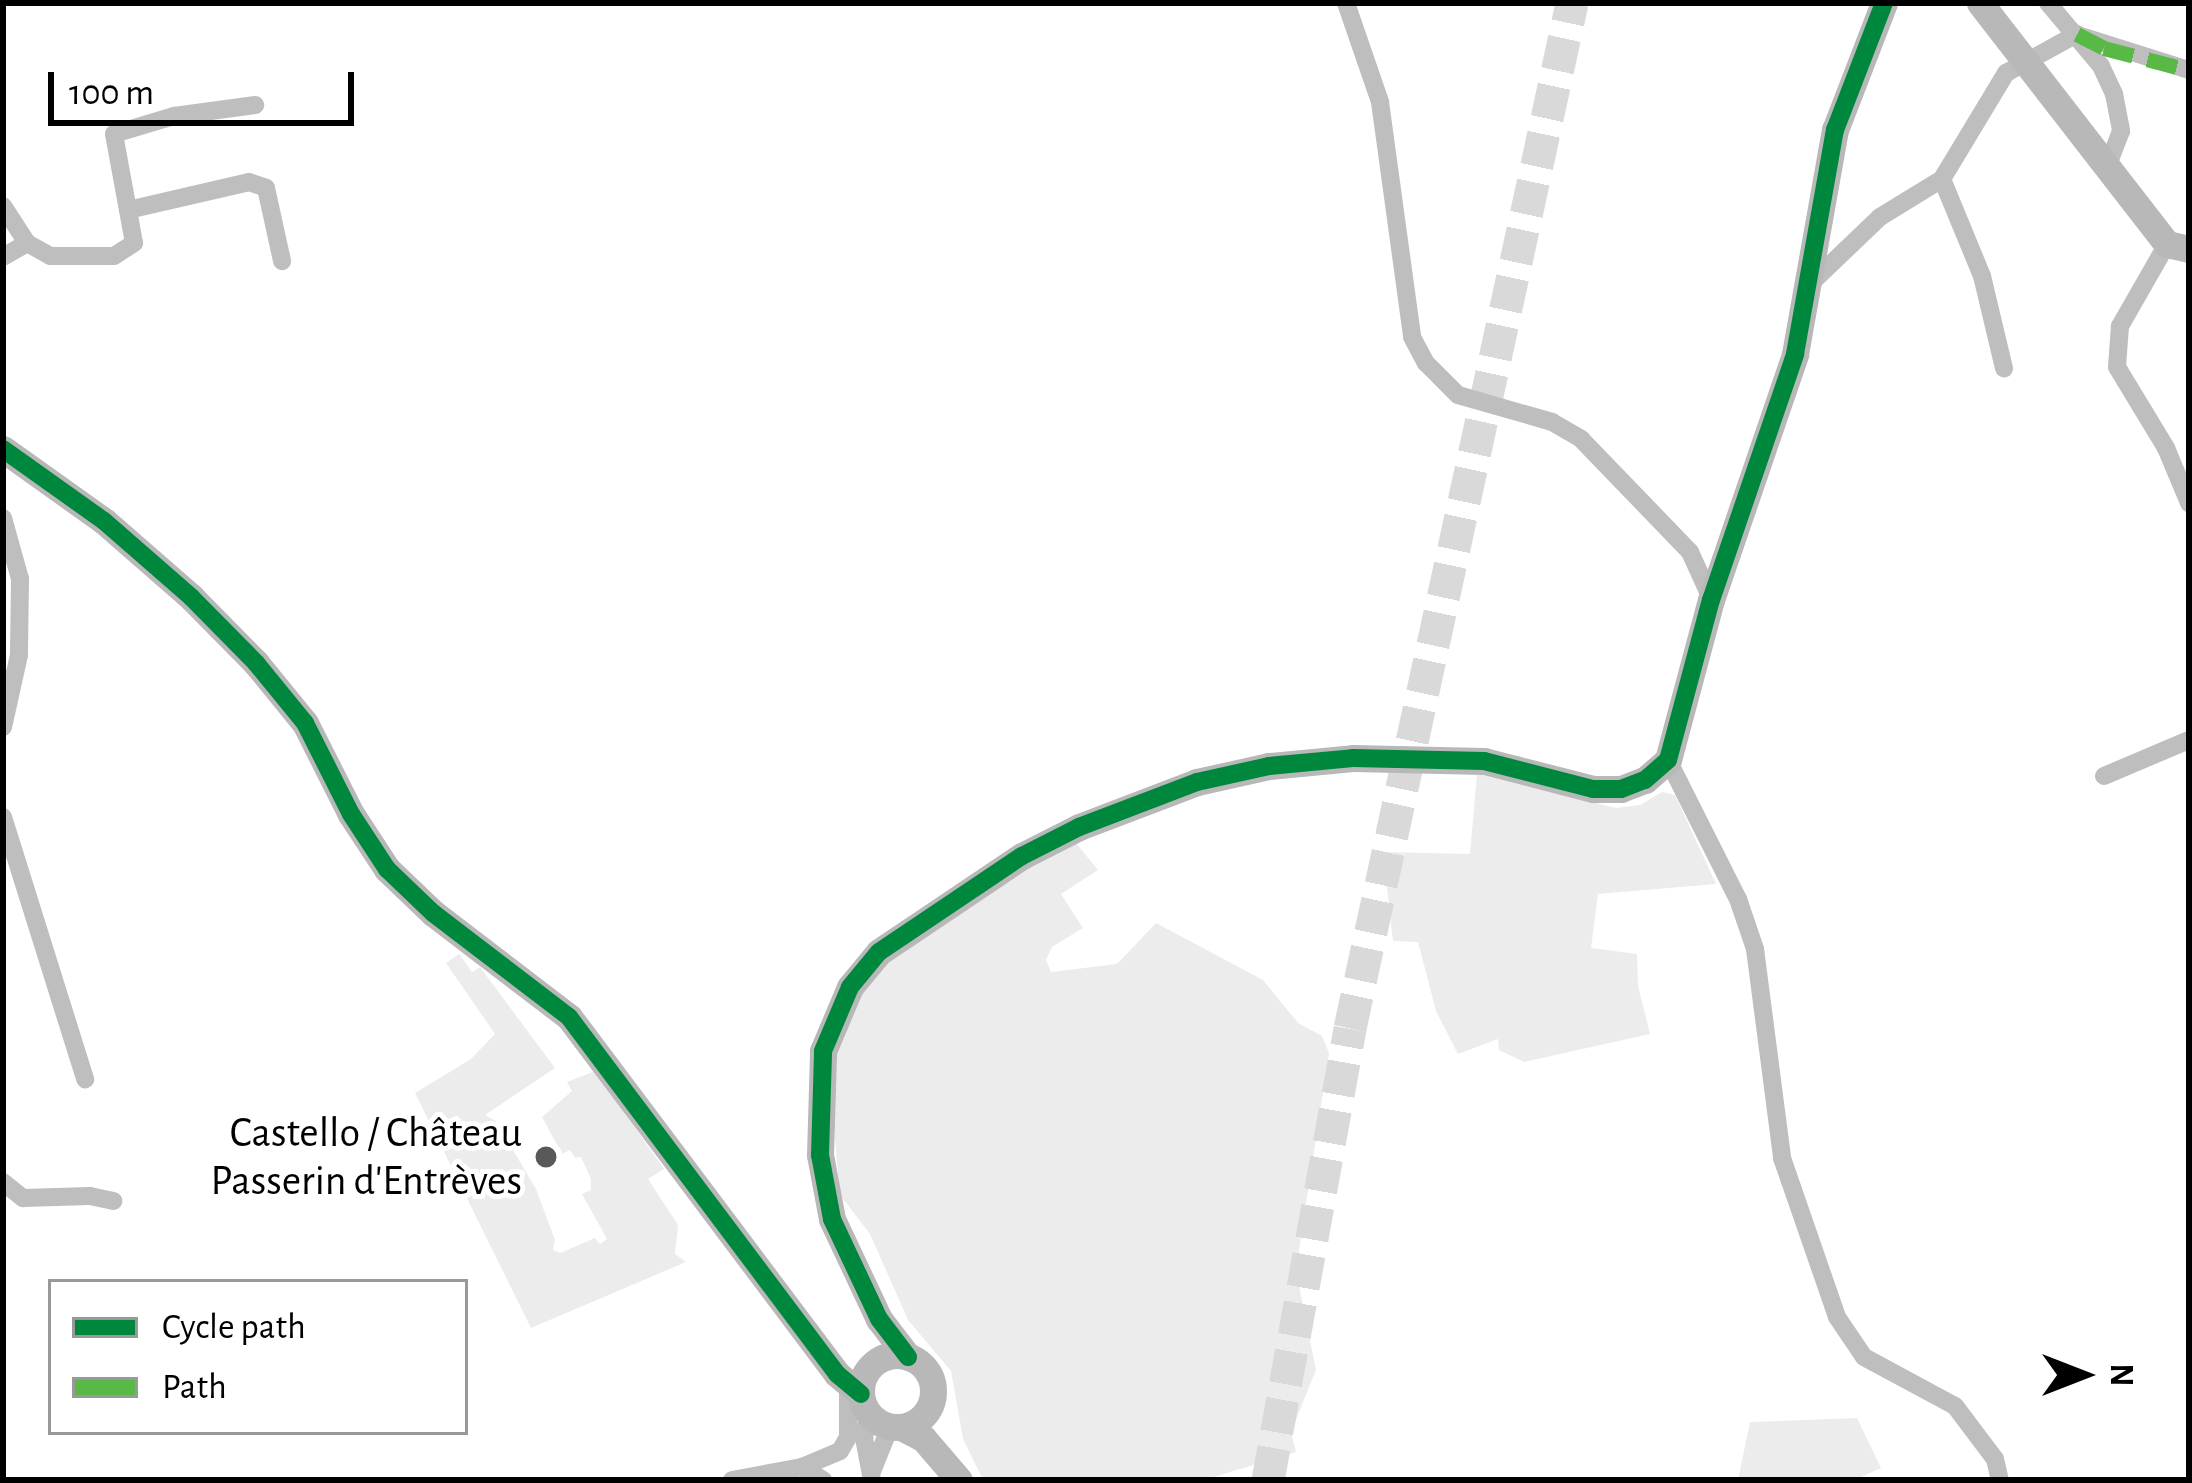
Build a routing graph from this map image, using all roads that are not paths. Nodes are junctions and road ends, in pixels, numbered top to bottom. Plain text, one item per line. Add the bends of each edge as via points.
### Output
1 (1346, 3) edge
2 (1884, 3) edge
3 (1980, 3) edge
4 (2048, 3) edge
5 (2077, 34) junction
6 (2027, 62) junction
7 (2189, 70) edge
8 (255, 105) dead end
9 (2108, 165) junction
10 (1942, 178) junction
11 (3, 206) edge
12 (128, 210) junction
13 (27, 243) junction
14 (2178, 247) edge
15 (3, 257) edge
16 (282, 261) dead end
17 (1808, 285) junction
18 (2004, 368) dead end
19 (3, 449) edge
20 (2189, 503) edge
21 (3, 518) edge
22 (1712, 600) junction
23 (3, 727) edge
24 (2189, 740) edge
25 (1668, 760) junction
26 (2104, 776) dead end
27 (3, 818) edge
28 (85, 1078) dead end
29 (3, 1182) edge
30 (113, 1201) dead end
31 (879, 1319) junction
32 (821, 1347) junction
33 (908, 1357) junction
34 (875, 1363) junction
35 (932, 1400) junction
36 (874, 1408) junction
37 (802, 1467) junction
38 (955, 1473) edge
39 (872, 1477) edge
40 (732, 1480) edge
41 (823, 1480) edge
42 (2000, 1480) edge

1 - 22 street via 1380,102 1412,338 1426,363 1458,395 1552,422 1581,439 1690,552
2 - 17 street via 1835,130
3 - 6 street
4 - 5 street
5 - 6 street
5 - 7 street
5 - 9 street via 2102,65 2119,111 2119,144
6 - 9 street
6 - 10 street via 1993,88
8 - 12 street via 114,134
9 - 14 street
10 - 17 street via 1880,217
10 - 18 street via 1982,277
11 - 13 street
12 - 13 street via 134,243 114,256 50,256
12 - 16 street via 249,182 266,188
13 - 15 street
14 - 20 street via 2120,326 2117,368
17 - 22 street via 1780,411
19 - 32 street via 104,521 256,663 305,723 388,869 568,1017
21 - 23 street via 20,579 20,655
22 - 25 street
24 - 26 street
25 - 31 street via 1621,789 1484,761 1353,758 1197,782 1079,827 909,929 850,987 823,1051 817,1114 832,1219
25 - 42 street via 1738,899 1754,949 1781,1158 1837,1317 1864,1358 1955,1406 1995,1459
27 - 28 street
29 - 30 street via 22,1198
31 - 33 street
31 - 34 street
32 - 34 street via 847,1363
32 - 36 street
33 - 34 street
33 - 35 street via 928,1372
34 - 36 street
35 - 36 street via 920,1419
35 - 38 street
36 - 37 street via 840,1451
36 - 38 street via 923,1438
36 - 39 street
36 - 39 street via 864,1438
37 - 40 street
37 - 41 street

